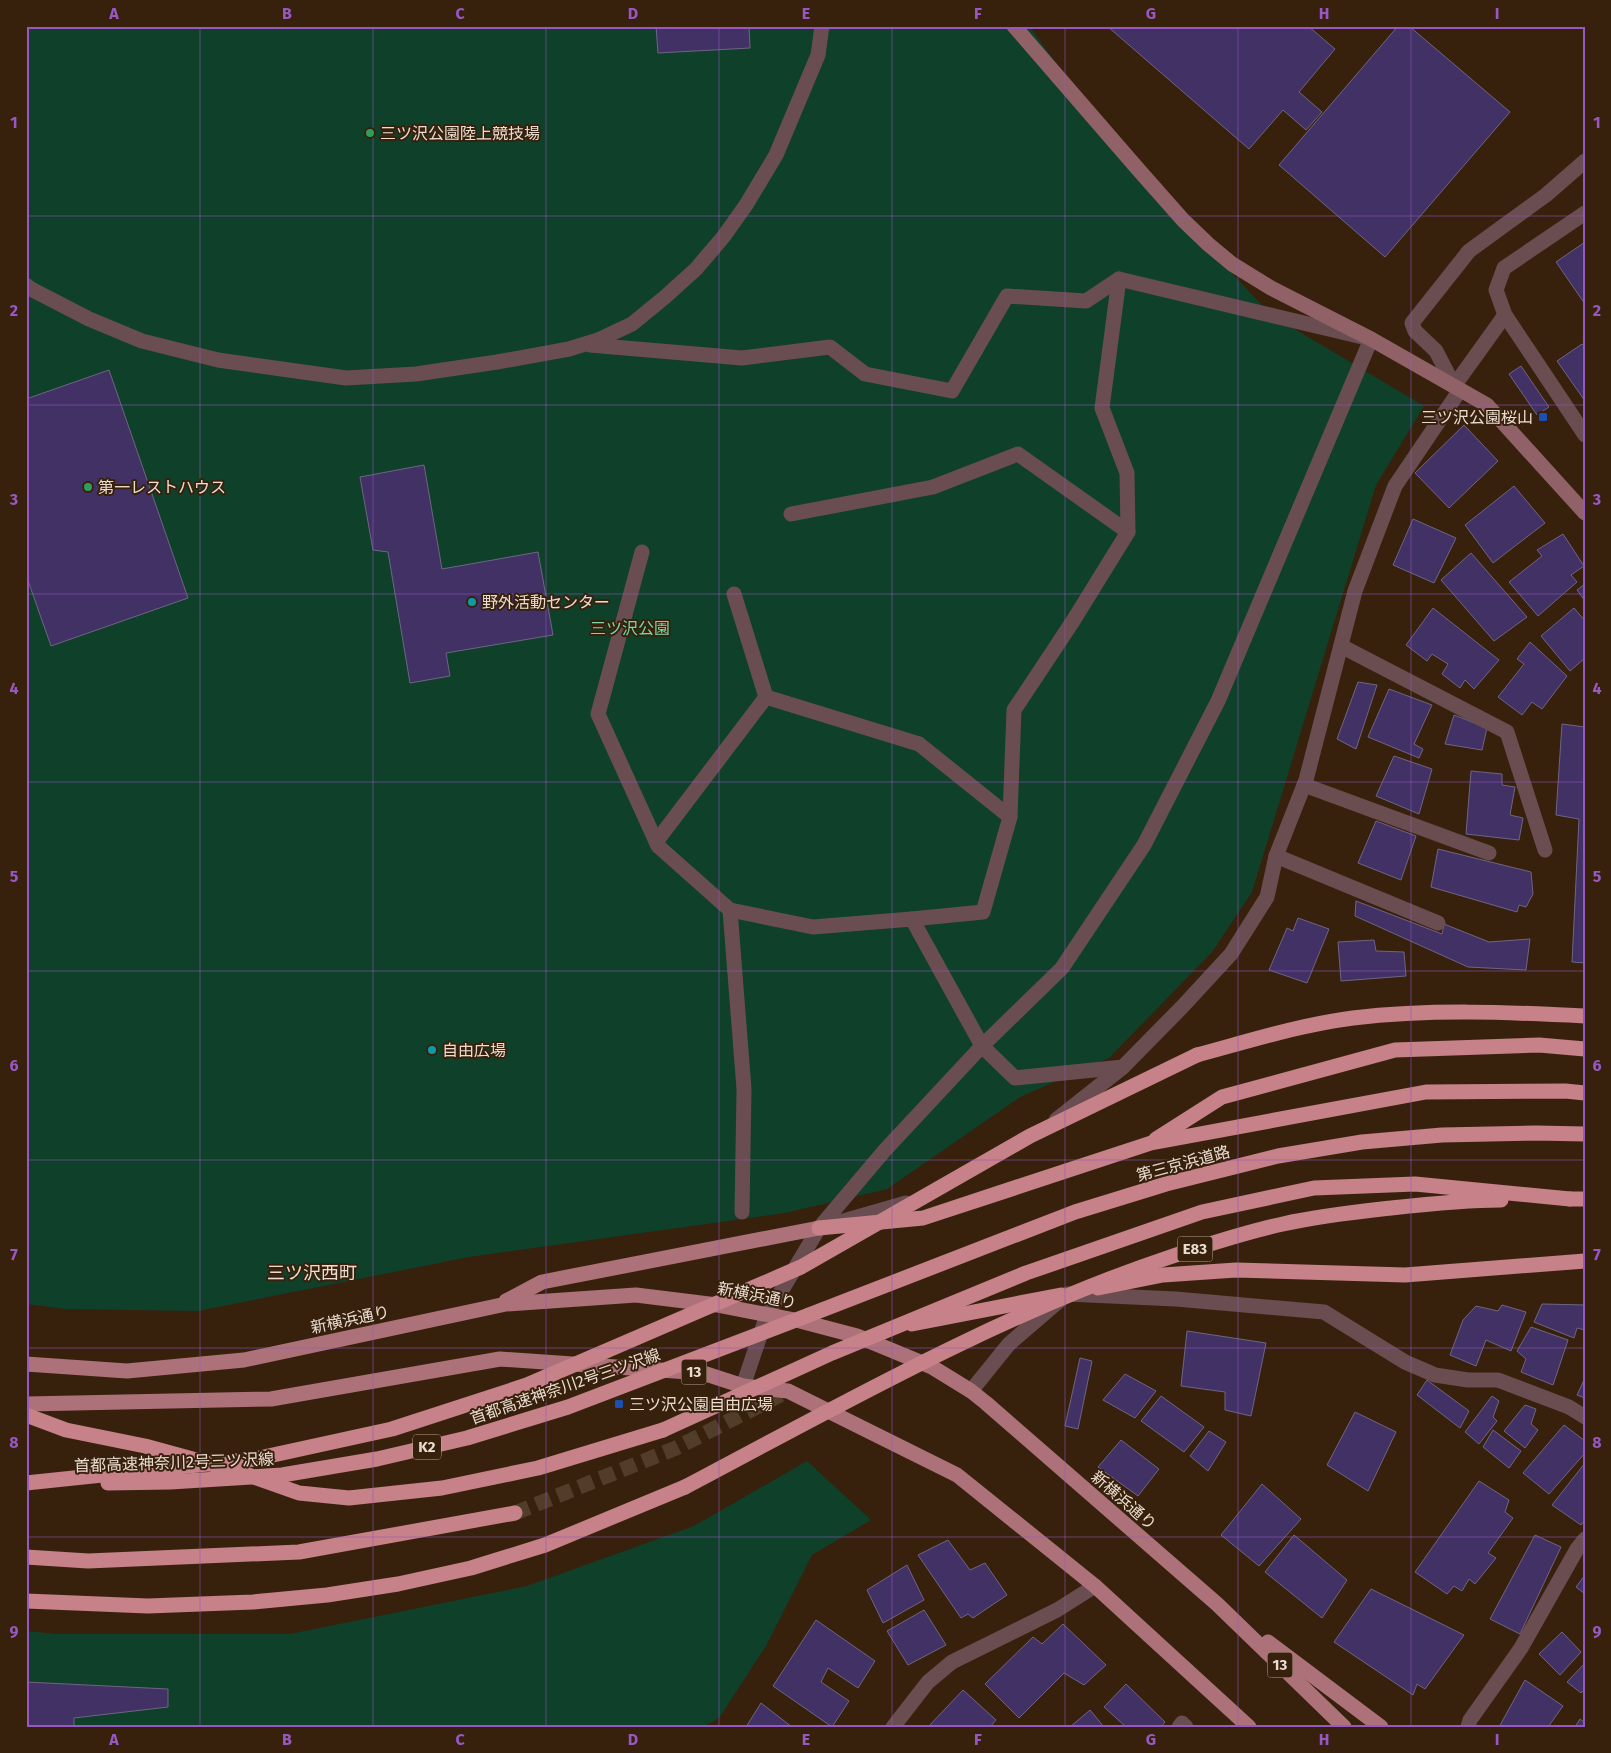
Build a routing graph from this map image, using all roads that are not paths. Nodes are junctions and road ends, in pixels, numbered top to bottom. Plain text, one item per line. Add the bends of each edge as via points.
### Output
1 (822, 26) edge
2 (1014, 26) edge
3 (1585, 161) edge
4 (1585, 213) edge
5 (1120, 279) junction
6 (26, 285) edge
7 (1505, 315) junction
8 (1371, 339) junction
9 (584, 344) junction
10 (1457, 388) junction
11 (1585, 435) edge
12 (1585, 512) edge
13 (791, 514) dead end
14 (1128, 532) junction
15 (642, 552) dead end
16 (734, 594) dead end
17 (1341, 646) junction
18 (766, 697) junction
19 (1304, 785) junction
20 (1010, 817) junction
21 (656, 842) junction
22 (1545, 850) dead end
23 (1488, 853) dead end
24 (1276, 856) junction
25 (730, 910) junction
26 (912, 920) junction
27 (1438, 922) dead end
28 (1585, 1016) edge
29 (982, 1046) junction
30 (1585, 1049) edge
31 (1123, 1066) junction
32 (1585, 1094) edge
33 (1585, 1134) edge
34 (1151, 1142) junction
35 (1577, 1199) edge
36 (742, 1212) dead end
37 (819, 1228) junction
38 (1585, 1261) edge
39 (1067, 1294) junction
40 (498, 1305) junction
41 (766, 1315) junction
42 (809, 1315) joint
43 (858, 1336) junction
44 (26, 1364) edge
45 (743, 1386) junction
46 (971, 1391) junction
47 (26, 1404) edge
48 (26, 1415) edge
49 (1585, 1418) edge
50 (26, 1484) edge
51 (515, 1513) tunnel mouth
52 (1585, 1538) edge
53 (26, 1557) edge
54 (1095, 1586) junction
55 (26, 1601) edge
56 (1217, 1604) junction
57 (893, 1727) edge
58 (1179, 1727) edge
59 (1186, 1727) edge
60 (1249, 1727) edge
61 (1344, 1727) edge
62 (1381, 1727) edge
63 (1468, 1727) edge

1 - 9 street via 818,55 776,155 724,236 696,269 632,324
2 - 8 street via 1150,183 1208,244 1232,264 1271,288
3 - 10 street via 1546,195 1470,250 1412,323 1415,331 1436,351
4 - 7 street via 1504,268 1496,290
5 - 8 street
5 - 9 street via 1086,301 1007,296 952,391 865,374 830,347 742,358
5 - 14 street via 1102,408 1127,473
6 - 9 street via 89,319 142,340 218,360 346,378 416,374 479,365
7 - 10 street
7 - 11 street
8 - 10 street
8 - 29 street via 1218,701 1144,845 1062,968
10 - 12 street via 1487,405
10 - 17 street via 1395,486 1355,592
13 - 14 street via 933,487 1018,454
14 - 20 street via 1014,710
15 - 21 street via 598,714
16 - 18 street
17 - 19 street
17 - 22 street via 1507,732
18 - 20 street via 919,744
18 - 21 street
19 - 23 street
19 - 24 street
20 - 26 street via 983,912
21 - 25 street
24 - 27 street
24 - 31 street via 1267,897 1231,954
25 - 26 street via 813,927
25 - 36 street via 744,1088
26 - 29 street
28 - 50 highway, bridge via 1475,1011 1351,1018 1287,1029 1197,1055 1030,1136 801,1268 527,1385 392,1429 255,1459
29 - 31 street via 1015,1078
29 - 37 street via 885,1150
30 - 34 highway via 1539,1045 1395,1050 1222,1097
31 - 37 street via 1016,1152 956,1187
32 - 34 highway via 1565,1091 1426,1092
33 - 42 highway, 第三京浜道路 via 1442,1135 1362,1142 1278,1156 1166,1184 1075,1212
34 - 37 highway via 923,1218
35 - 48 highway, bridge via 1415,1184 1314,1188 1202,1212 1026,1273 832,1353 663,1430 538,1468 442,1488 349,1498 299,1493 240,1472 145,1446 66,1430
35 - 55 highway, E83, bridge via 1491,1200 1354,1212 1283,1224 1214,1242 1091,1286 1010,1320 685,1487 545,1545 471,1568 398,1584 254,1602 148,1606
37 - 40 main road via 542,1282
37 - 41 street
38 - 39 highway via 1404,1275 1236,1270 1164,1275
39 - 43 highway
39 - 46 street via 1009,1344
39 - 49 street via 1176,1299 1324,1312 1405,1362 1435,1375 1498,1380 1569,1407
40 - 41 main road, 新横浜通り / 13 via 636,1295
40 - 44 main road, 新横浜通り / 13 via 244,1360 127,1371
41 - 43 main road, 新横浜通り / 13
41 - 45 street
42 - 50 highway, 首都高速神奈川2号三ツ沢線 / K2, bridge via 568,1407 467,1438 377,1459 282,1475 170,1482
43 - 45 highway
43 - 46 main road, 新横浜通り / 13 via 932,1367
45 - 47 main road, 13 via 702,1373 500,1360 271,1398
45 - 54 main road, 13 via 788,1391 957,1475
46 - 56 main road, 新横浜通り / 13
51 - 53 highway via 299,1552 88,1561
52 - 63 street via 1520,1648
54 - 57 street via 1057,1610 952,1662 928,1682
54 - 60 main road, 13
56 - 61 main road, 新横浜通り / 13
56 - 62 main road
58 - 59 street via 1182,1723

